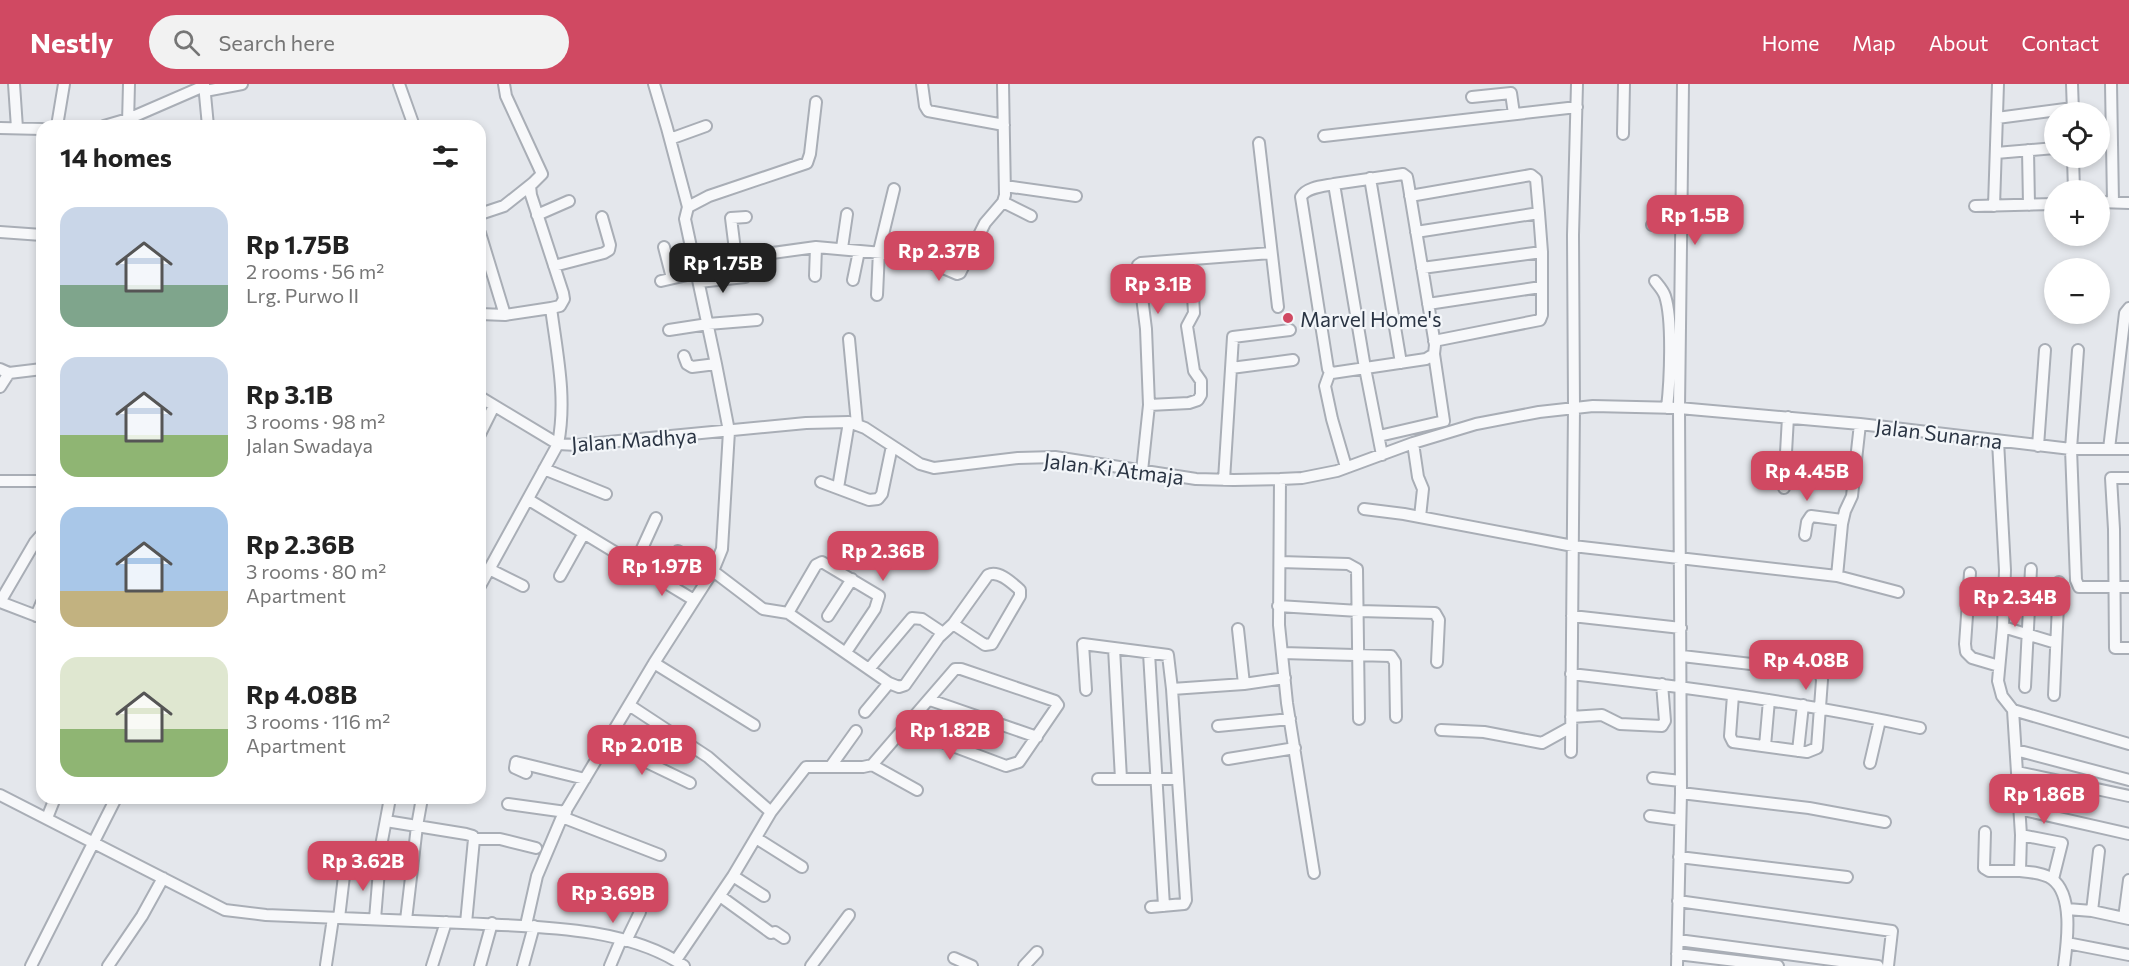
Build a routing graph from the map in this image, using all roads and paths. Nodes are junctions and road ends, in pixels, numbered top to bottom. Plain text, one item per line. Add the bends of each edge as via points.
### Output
1 (14, 84) edge
2 (64, 84) edge
3 (129, 84) edge
4 (242, 84) edge
5 (399, 84) edge
6 (504, 84) edge
7 (654, 84) edge
8 (922, 84) edge
9 (1004, 84) edge
10 (1577, 84) edge
11 (1624, 84) edge
12 (1683, 84) edge
13 (1998, 84) edge
14 (2073, 84) edge
15 (2111, 84) edge
16 (204, 87) edge
17 (1472, 97) dead end
18 (816, 102) dead end
19 (2073, 102) edge
20 (1576, 107) junction
21 (2044, 113) edge
22 (1514, 114) junction
23 (1997, 118) junction
24 (58, 120) edge
25 (128, 120) edge
26 (132, 120) edge
27 (207, 120) edge
28 (412, 120) edge
29 (1004, 125) junction
30 (706, 126) dead end
31 (0, 128) edge
32 (17, 128) junction
33 (36, 129) edge
34 (1623, 134) dead end
35 (1324, 136) dead end
36 (670, 139) junction
37 (1259, 143) dead end
38 (2044, 148) edge
39 (2028, 150) junction
40 (1996, 153) junction
41 (1370, 178) junction
42 (1334, 184) junction
43 (530, 186) junction
44 (1005, 186) junction
45 (894, 189) dead end
46 (1076, 196) dead end
47 (1410, 196) junction
48 (569, 201) dead end
49 (1003, 202) junction
50 (2113, 202) joint
51 (2129, 203) edge
52 (2044, 204) edge
53 (2029, 205) junction
54 (1974, 206) dead end
55 (1994, 206) junction
56 (688, 207) junction
57 (486, 212) edge
58 (1539, 213) junction
59 (847, 214) dead end
60 (537, 215) junction
61 (746, 216) dead end
62 (1031, 216) dead end
63 (602, 217) dead end
64 (1675, 224) junction
65 (1652, 225) dead end
66 (0, 232) edge
67 (1416, 232) junction
68 (36, 235) edge
69 (664, 247) dead end
70 (816, 247) junction
71 (842, 248) junction
72 (859, 250) junction
73 (879, 251) junction
74 (1542, 252) junction
75 (1271, 253) junction
76 (736, 258) junction
77 (1191, 260) junction
78 (486, 261) edge
79 (694, 261) junction
80 (555, 266) junction
81 (1422, 268) junction
82 (816, 276) dead end
83 (745, 277) dead end
84 (698, 278) junction
85 (853, 280) dead end
86 (1655, 281) dead end
87 (1541, 287) junction
88 (877, 295) dead end
89 (1428, 304) junction
90 (1278, 307) dead end
91 (551, 308) junction
92 (2129, 308) edge
93 (486, 314) edge
94 (505, 315) junction
95 (758, 320) dead end
96 (708, 324) junction
97 (669, 330) dead end
98 (1290, 330) dead end
99 (849, 339) dead end
100 (1434, 341) junction
101 (2045, 350) dead end
102 (2078, 350) dead end
103 (1434, 354) junction
104 (684, 356) dead end
105 (1293, 360) dead end
106 (1401, 363) junction
107 (716, 364) junction
108 (1231, 368) junction
109 (1365, 368) junction
110 (36, 369) edge
111 (5, 371) edge
112 (1330, 372) junction
113 (0, 387) edge
114 (486, 401) edge
115 (1149, 405) junction
116 (494, 406) junction
117 (1574, 407) junction
118 (1674, 408) junction
119 (1788, 417) junction
120 (486, 422) edge
121 (853, 423) junction
122 (1860, 424) junction
123 (729, 431) junction
124 (1379, 436) junction
125 (1998, 441) junction
126 (1413, 443) junction
127 (558, 444) junction
128 (892, 446) junction
129 (2038, 446) junction
130 (2071, 449) junction
131 (2109, 449) junction
132 (2129, 449) edge
133 (1382, 455) junction
134 (1346, 467) junction
135 (544, 470) junction
136 (1142, 471) junction
137 (2129, 478) edge
138 (1280, 479) junction
139 (1224, 480) junction
140 (0, 481) edge
141 (36, 481) edge
142 (821, 482) dead end
143 (838, 488) junction
144 (1784, 488) dead end
145 (606, 494) dead end
146 (529, 500) junction
147 (1364, 509) dead end
148 (1420, 517) junction
149 (656, 518) dead end
150 (1842, 520) junction
151 (584, 533) junction
152 (1805, 535) dead end
153 (36, 541) edge
154 (1573, 546) junction
155 (678, 551) dead end
156 (1675, 557) junction
157 (1280, 562) junction
158 (635, 564) junction
159 (489, 569) junction
160 (2031, 569) dead end
161 (711, 573) junction
162 (1970, 573) dead end
163 (486, 575) edge
164 (560, 576) dead end
165 (1837, 576) junction
166 (852, 579) junction
167 (2059, 582) dead end
168 (523, 586) dead end
169 (2114, 587) junction
170 (2129, 587) edge
171 (1898, 592) dead end
172 (694, 600) junction
173 (0, 602) edge
174 (1278, 606) junction
175 (1359, 611) junction
176 (788, 613) junction
177 (36, 616) edge
178 (828, 616) dead end
179 (1572, 616) junction
180 (953, 624) junction
181 (2004, 627) junction
182 (1675, 628) junction
183 (1238, 629) dead end
184 (943, 633) junction
185 (2029, 636) junction
186 (2056, 643) junction
187 (1114, 648) junction
188 (2129, 648) edge
189 (846, 652) junction
190 (1149, 653) junction
191 (1282, 653) junction
192 (1357, 656) junction
193 (1682, 656) junction
194 (1437, 662) dead end
195 (654, 663) junction
196 (1999, 666) junction
197 (869, 669) junction
198 (1572, 674) junction
199 (1285, 678) junction
200 (889, 683) junction
201 (1244, 684) junction
202 (1672, 686) junction
203 (2025, 687) dead end
204 (1172, 689) junction
205 (1086, 690) dead end
206 (1733, 695) junction
207 (2054, 695) dead end
208 (930, 700) junction
209 (1769, 700) junction
210 (629, 705) junction
211 (1803, 705) junction
212 (1819, 708) junction
213 (2013, 710) junction
214 (865, 712) dead end
215 (1396, 717) dead end
216 (1290, 719) junction
217 (1359, 719) dead end
218 (1880, 720) junction
219 (1571, 722) junction
220 (754, 724) dead end
221 (1218, 726) dead end
222 (905, 728) junction
223 (1920, 728) dead end
224 (1441, 730) dead end
225 (856, 731) dead end
226 (1037, 737) junction
227 (607, 743) junction
228 (2129, 744) edge
229 (1764, 746) junction
230 (1294, 748) junction
231 (2016, 750) junction
232 (1798, 751) junction
233 (1571, 752) dead end
234 (1228, 759) dead end
235 (1870, 763) dead end
236 (872, 765) junction
237 (831, 766) junction
238 (2017, 772) junction
239 (526, 773) dead end
240 (1656, 778) dead end
241 (585, 779) junction
242 (1098, 779) dead end
243 (1121, 779) junction
244 (1157, 779) junction
245 (1178, 779) junction
246 (2129, 780) edge
247 (690, 783) dead end
248 (1679, 785) junction
249 (917, 790) dead end
250 (0, 795) edge
251 (2129, 796) edge
252 (52, 804) edge
253 (113, 804) edge
254 (389, 804) edge
255 (421, 804) edge
256 (508, 804) dead end
257 (2019, 809) junction
258 (771, 812) junction
259 (564, 814) junction
260 (1654, 817) dead end
261 (47, 818) junction
262 (1678, 820) junction
263 (386, 822) junction
264 (1885, 822) dead end
265 (417, 826) junction
266 (1985, 832) dead end
267 (2129, 834) edge
268 (2021, 835) junction
269 (756, 838) junction
270 (474, 840) junction
271 (94, 841) junction
272 (536, 848) dead end
273 (2099, 851) dead end
274 (660, 855) dead end
275 (1679, 857) junction
276 (346, 859) dead end
277 (801, 867) dead end
278 (2020, 871) junction
279 (1314, 873) dead end
280 (733, 876) junction
281 (1847, 877) dead end
282 (163, 878) junction
283 (2052, 879) junction
284 (2129, 880) edge
285 (720, 896) junction
286 (764, 896) dead end
287 (1678, 901) junction
288 (1164, 906) junction
289 (1151, 907) dead end
290 (2067, 909) junction
291 (2092, 911) junction
292 (640, 912) dead end
293 (849, 915) dead end
294 (336, 918) junction
295 (2127, 918) edge
296 (375, 919) junction
297 (406, 920) junction
298 (446, 922) junction
299 (466, 923) junction
300 (492, 923) junction
301 (530, 925) junction
302 (784, 938) dead end
303 (624, 940) junction
304 (1678, 940) junction
305 (2067, 943) junction
306 (1037, 952) dead end
307 (1677, 954) junction
308 (2129, 955) edge
309 (953, 959) edge
310 (680, 963) edge
311 (326, 965) edge
312 (31, 966) edge
313 (108, 966) edge
314 (432, 966) edge
315 (480, 966) edge
316 (523, 966) edge
317 (610, 966) edge
318 (811, 966) edge
319 (972, 966) edge
320 (1024, 966) edge
321 (1677, 966) edge
322 (1778, 966) edge
323 (1878, 966) edge
324 (1888, 966) edge
325 (2064, 966) edge

1 - 32 street
2 - 24 street
3 - 25 street
4 - 16 street
5 - 28 street
6 - 43 street via 542,174
7 - 36 street
8 - 29 street via 928,111
9 - 29 street
10 - 20 street
11 - 34 street
12 - 64 street
13 - 23 street
14 - 19 street
15 - 50 street
16 - 26 street
16 - 27 street
17 - 22 street via 1511,93
18 - 56 street via 807,163 709,196
20 - 22 street
20 - 117 street
21 - 23 street
22 - 35 street
23 - 40 street
29 - 44 street
30 - 36 street
31 - 32 street
32 - 33 street
36 - 56 street
37 - 75 street
38 - 39 street
39 - 40 street
39 - 53 street
40 - 55 street
41 - 42 street
41 - 47 street via 1406,175
41 - 106 street
42 - 109 street
42 - 112 street via 1308,190 1301,197
43 - 57 street via 504,206
43 - 60 street
44 - 46 street
44 - 49 street
45 - 73 street
47 - 58 street via 1531,175 1536,179
47 - 67 street
48 - 60 street
49 - 62 street
49 - 73 street via 990,215 960,273 915,256
50 - 51 street
52 - 53 street
53 - 55 street
54 - 55 street
56 - 79 street via 685,219
58 - 67 street
58 - 74 street
59 - 71 street
60 - 80 street
61 - 76 street via 731,218
63 - 80 street via 609,250
64 - 65 street
64 - 118 street
66 - 68 street
67 - 81 street
69 - 84 street via 666,279
70 - 71 street
70 - 76 street
70 - 82 street
71 - 72 street
72 - 73 street
72 - 85 street
73 - 88 street
74 - 81 street
74 - 87 street
75 - 77 street
75 - 90 street
76 - 79 street
77 - 115 street via 1141,263 1137,268 1146,329
77 - 115 street via 1194,313 1187,327 1201,395 1190,403
78 - 94 street
79 - 84 street
80 - 91 street via 564,299 560,306
81 - 89 street
83 - 84 street
84 - 96 street
86 - 118 street via 1663,291 1668,309
87 - 89 street
87 - 100 street via 1542,315 1538,322
89 - 100 street
91 - 94 street
91 - 127 street via 563,392
92 - 131 street via 2125,313
93 - 94 street
95 - 96 street
96 - 97 street
96 - 107 street
98 - 108 street via 1233,337
99 - 121 street
100 - 103 street
101 - 129 street
102 - 130 street
103 - 106 street
103 - 124 street via 1444,421
104 - 107 street via 692,367
105 - 108 street
106 - 109 street
107 - 123 street
108 - 139 street
109 - 112 street
109 - 124 street
110 - 111 street
111 - 113 street
112 - 134 street via 1325,386
114 - 116 street, Jalan Madhya
115 - 136 street
116 - 120 street
116 - 127 street, Jalan Madhya
117 - 118 street, Jalan Ki Atmaja
117 - 126 street, Jalan Ki Atmaja via 1476,424
117 - 154 street
118 - 119 street, Jalan Sunarna
118 - 156 street
119 - 122 street, Jalan Sunarna
119 - 144 street
121 - 123 street via 806,423
121 - 128 street, Jalan Ki Atmaja
121 - 143 street
122 - 125 street, Jalan Sunarna
122 - 150 street via 1852,496
123 - 127 street, Jalan Madhya
123 - 161 street via 723,543
124 - 133 street
125 - 129 street, Jalan Sunarna
125 - 181 street
126 - 133 street, Jalan Ki Atmaja
126 - 148 street via 1423,489
127 - 135 street
128 - 136 street, Jalan Ki Atmaja via 934,468 1055,457
128 - 143 street via 878,499 868,500
129 - 130 street, Jalan Sunarna
130 - 131 street, Jalan Sunarna
130 - 169 street via 2076,580 2079,587
131 - 132 street, Jalan Sunarna
133 - 134 street, Jalan Ki Atmaja
134 - 138 street, Jalan Ki Atmaja via 1322,475
135 - 145 street
135 - 146 street
136 - 139 street, Jalan Ki Atmaja
137 - 169 street via 2111,478
138 - 139 street, Jalan Ki Atmaja
138 - 157 street
140 - 141 street
142 - 143 street
146 - 151 street
146 - 159 street
147 - 148 street
148 - 154 street
149 - 158 street
150 - 152 street via 1811,516
150 - 165 street
151 - 158 street
151 - 164 street
153 - 173 street
154 - 156 street
154 - 179 street
155 - 161 street
156 - 165 street
156 - 182 street
157 - 174 street
157 - 175 street via 1355,566
158 - 172 street
159 - 163 street
159 - 168 street
160 - 185 street
161 - 172 street
161 - 176 street via 763,609
162 - 196 street via 1966,652 1972,658
165 - 171 street
166 - 176 street via 824,562 818,564
166 - 178 street
166 - 189 street via 880,598
167 - 186 street
169 - 170 street
169 - 188 street via 2115,648
172 - 195 street
173 - 177 street
174 - 175 street
174 - 191 street
175 - 192 street
175 - 194 street via 1435,613 1439,617
176 - 189 street
179 - 182 street
179 - 198 street
180 - 180 street via 990,645 1020,590 998,573 991,573
180 - 184 street
181 - 185 street
181 - 196 street
182 - 193 street
183 - 201 street
184 - 197 street via 921,619 912,618
184 - 200 street via 905,685
185 - 186 street
185 - 203 street
186 - 207 street
187 - 190 street
187 - 205 street via 1083,644
187 - 243 street
189 - 197 street
190 - 204 street via 1168,655
190 - 244 street
191 - 192 street
191 - 199 street
192 - 215 street via 1393,657
192 - 217 street
193 - 202 street
193 - 212 street via 1818,671 1822,676
195 - 210 street
195 - 220 street
196 - 213 street via 1999,690
197 - 200 street
198 - 202 street
198 - 219 street
199 - 201 street
199 - 216 street
200 - 214 street
201 - 204 street
202 - 206 street
202 - 219 street via 1662,726 1620,724 1602,715
202 - 248 street
204 - 245 street
206 - 209 street
206 - 229 street via 1733,741
208 - 222 street
208 - 226 street
208 - 226 street via 958,668 1055,701 1058,707
209 - 211 street
209 - 229 street
210 - 227 street
210 - 258 street via 708,757
211 - 212 street
211 - 232 street
212 - 218 street
212 - 232 street via 1817,748
213 - 228 street
213 - 231 street
216 - 221 street
216 - 230 street
218 - 223 street
218 - 235 street
219 - 224 street via 1542,743 1484,732
219 - 233 street
222 - 226 street via 1006,766 1018,762
222 - 236 street
225 - 237 street
227 - 241 street
227 - 247 street
229 - 232 street
230 - 234 street
230 - 279 street
231 - 238 street
231 - 246 street
236 - 237 street
236 - 249 street
237 - 258 street via 803,768
238 - 251 street
238 - 257 street
239 - 241 street via 515,768 516,762
240 - 248 street
241 - 259 street
242 - 243 street
243 - 244 street
244 - 245 street
244 - 288 street
245 - 288 street via 1186,900 1184,904
248 - 262 street
248 - 264 street
250 - 261 street
252 - 261 street
253 - 271 street
254 - 263 street
255 - 265 street
256 - 259 street
257 - 267 street
257 - 268 street
258 - 269 street
259 - 274 street
259 - 301 street via 537,876
260 - 262 street
261 - 271 street
262 - 275 street
263 - 265 street
263 - 296 street
265 - 270 street via 466,834
265 - 297 street
266 - 278 street via 1984,868
268 - 278 street
268 - 283 street via 2062,843
269 - 277 street
269 - 280 street
270 - 272 street via 500,839
270 - 299 street
271 - 282 street
271 - 312 street
273 - 291 street
275 - 281 street
275 - 287 street
276 - 294 street
278 - 283 street
280 - 285 street
280 - 286 street
282 - 294 street via 225,910
282 - 313 street
283 - 290 street
284 - 295 street
285 - 302 street
285 - 310 street
287 - 304 street
287 - 324 street via 1892,931
288 - 289 street
290 - 291 street
290 - 305 street
291 - 295 street
292 - 303 street
293 - 318 street
294 - 296 street
294 - 311 street
296 - 297 street
297 - 298 street
298 - 299 street
298 - 314 street
299 - 300 street
300 - 301 street
300 - 315 street
301 - 303 street
301 - 316 street
303 - 310 street
303 - 317 street
304 - 307 street
304 - 323 street
305 - 308 street
305 - 325 street
306 - 320 street
307 - 321 street
307 - 322 street
309 - 319 street

